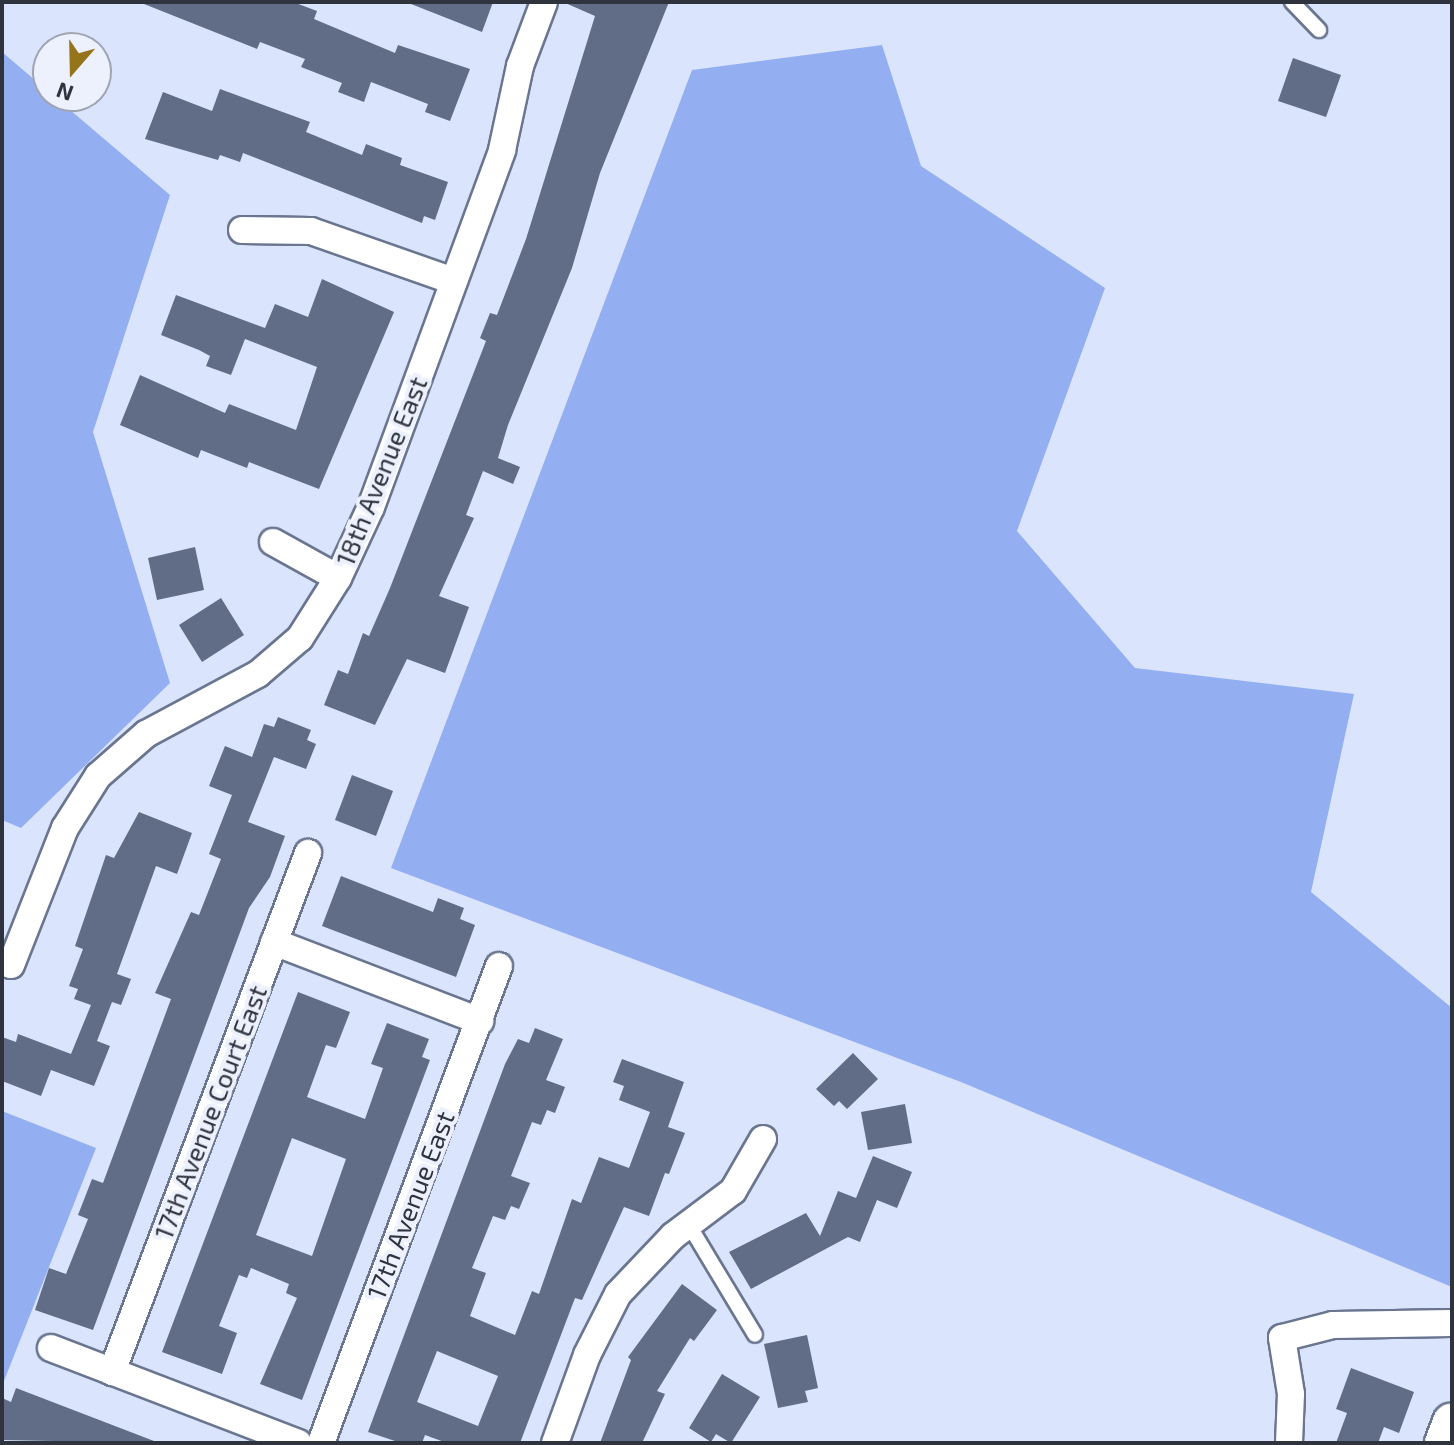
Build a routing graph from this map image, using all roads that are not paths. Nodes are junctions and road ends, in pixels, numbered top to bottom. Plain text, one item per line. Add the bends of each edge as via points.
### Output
1 (544, 2) edge
2 (1292, 2) edge
3 (1319, 30) dead end
4 (242, 230) dead end
5 (454, 281) junction
6 (273, 542) dead end
7 (338, 578) junction
8 (308, 853) dead end
9 (274, 942) junction
10 (7, 963) edge
11 (499, 966) dead end
12 (480, 1021) junction
13 (763, 1139) dead end
14 (689, 1225) junction
15 (1452, 1323) edge
16 (755, 1335) dead end
17 (51, 1348) dead end
18 (112, 1372) junction
19 (1452, 1422) edge
20 (298, 1443) edge
21 (321, 1443) edge
22 (555, 1443) edge
23 (1289, 1443) edge
24 (1444, 1443) edge

1 - 5 street, 18th Avenue East via 520,66 502,150
2 - 3 lane
4 - 5 street via 311,231
5 - 7 street, 18th Avenue East via 371,507
6 - 7 street
7 - 10 street, 18th Avenue East via 300,638 258,674 146,734 98,776 65,828
8 - 9 street, 17th Avenue Court East
9 - 12 street
9 - 18 street, 17th Avenue Court East
11 - 12 street, 17th Avenue East
12 - 21 street, 17th Avenue East
13 - 14 street via 733,1191
14 - 16 lane
14 - 22 street via 618,1294 587,1355
15 - 23 street via 1333,1325 1282,1338 1291,1394
17 - 18 street
18 - 20 street
19 - 24 street

